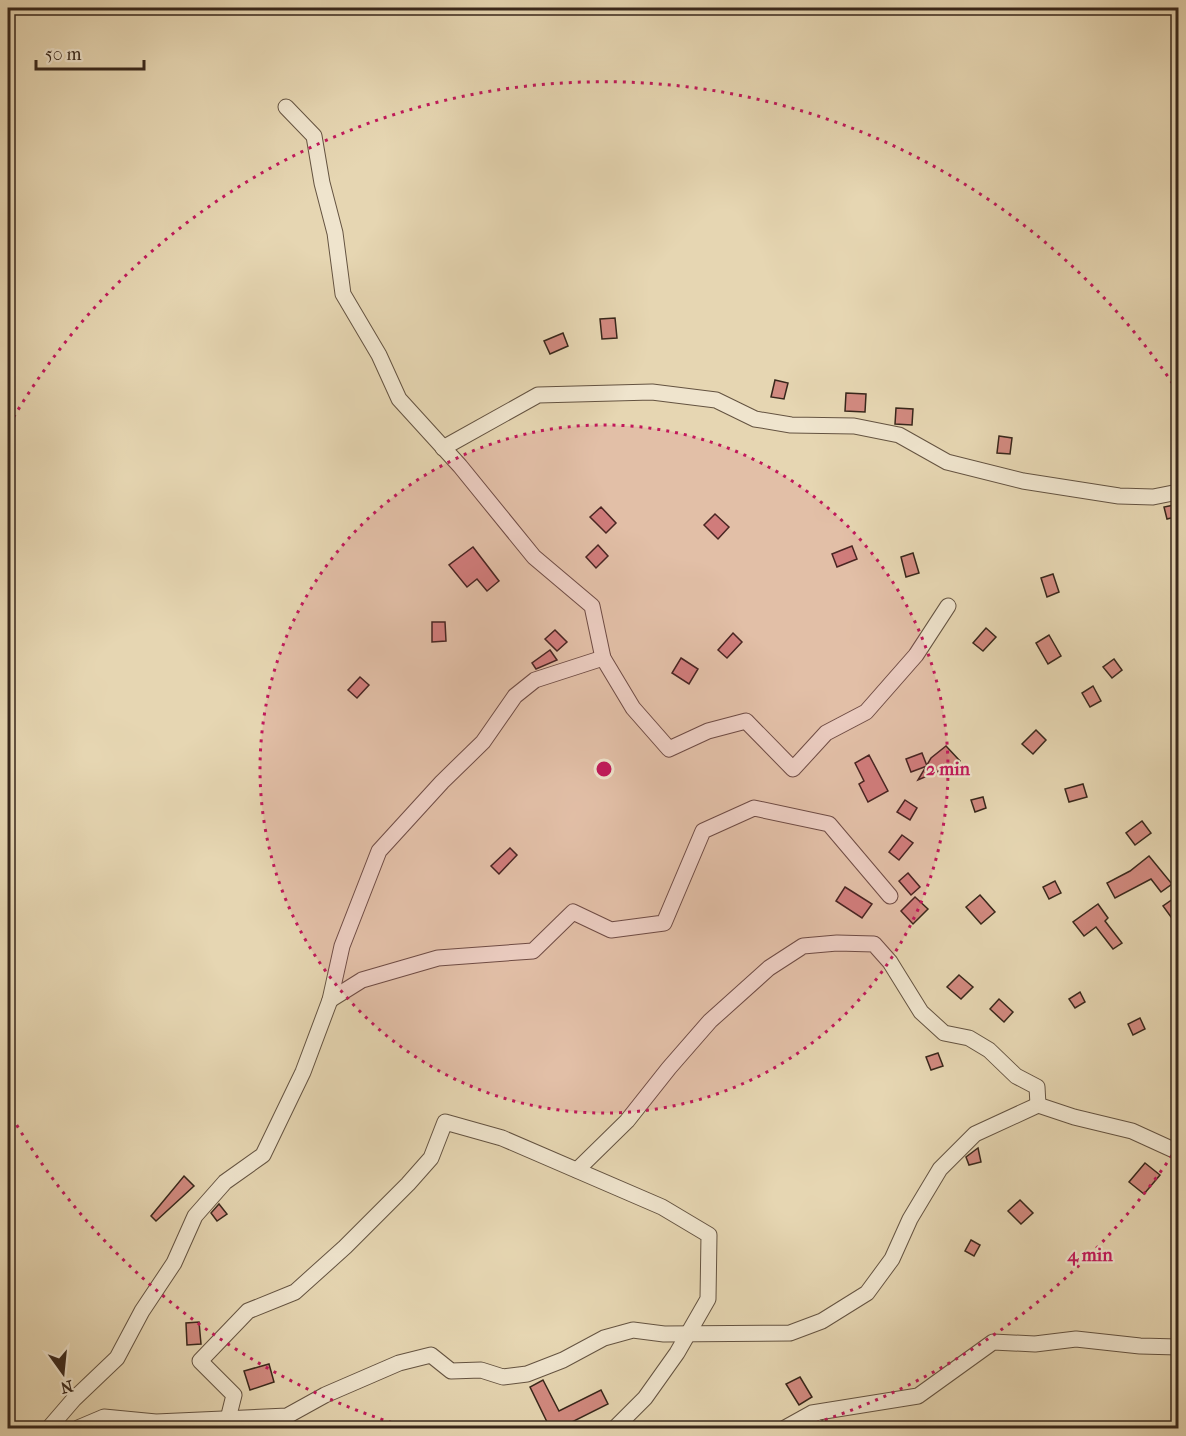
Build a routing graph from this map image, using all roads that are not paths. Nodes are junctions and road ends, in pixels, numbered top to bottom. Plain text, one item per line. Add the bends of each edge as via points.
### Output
1 (286, 107) dead end
2 (443, 448) junction
3 (1179, 492) edge
4 (948, 606) dead end
5 (603, 658) junction
6 (890, 896) dead end
7 (330, 1000) junction
8 (1038, 1105) junction
9 (1179, 1152) edge
10 (577, 1170) junction
11 (687, 1334) junction
12 (1179, 1347) edge
13 (804, 1418) junction
14 (228, 1419) junction
15 (48, 1428) edge
16 (78, 1428) edge
17 (615, 1428) edge
18 (785, 1428) edge
19 (819, 1428) edge

1 - 2 street via 314,136 335,233 343,294 380,355 399,399
2 - 3 street via 538,395 652,392 716,400 755,418 791,425 854,426 899,435 947,462 1023,481 1119,496 1153,497
2 - 5 street via 534,558 592,606
4 - 5 street via 916,655 866,712 826,733 793,769 746,721 708,731 669,749 633,708
5 - 7 street via 535,680 515,696 483,742 379,851 342,946
6 - 7 street via 829,824 754,808 703,831 664,923 611,930 573,912 533,951 438,958 362,980
7 - 15 street via 303,1072 262,1155 225,1182 195,1216 174,1263 117,1358
8 - 9 street via 1132,1131
8 - 10 street via 1037,1087 1016,1076 989,1050 969,1038 944,1033 921,1012 874,944 803,946 769,968 710,1021 627,1121
8 - 11 street via 975,1134 940,1169 910,1218 892,1259 867,1293 822,1321 790,1333
10 - 11 street via 662,1207 709,1235 708,1299
10 - 14 street via 502,1138 445,1122 431,1158 345,1247 295,1292 248,1311 200,1361 234,1395
11 - 14 street via 633,1330 604,1338 527,1374 503,1377 481,1370 451,1371 431,1355 399,1363 287,1416
11 - 17 street via 645,1398
12 - 13 street via 1076,1339 1035,1344 993,1342 918,1396 812,1413
13 - 18 street
13 - 19 street
14 - 16 street via 156,1422 104,1417

